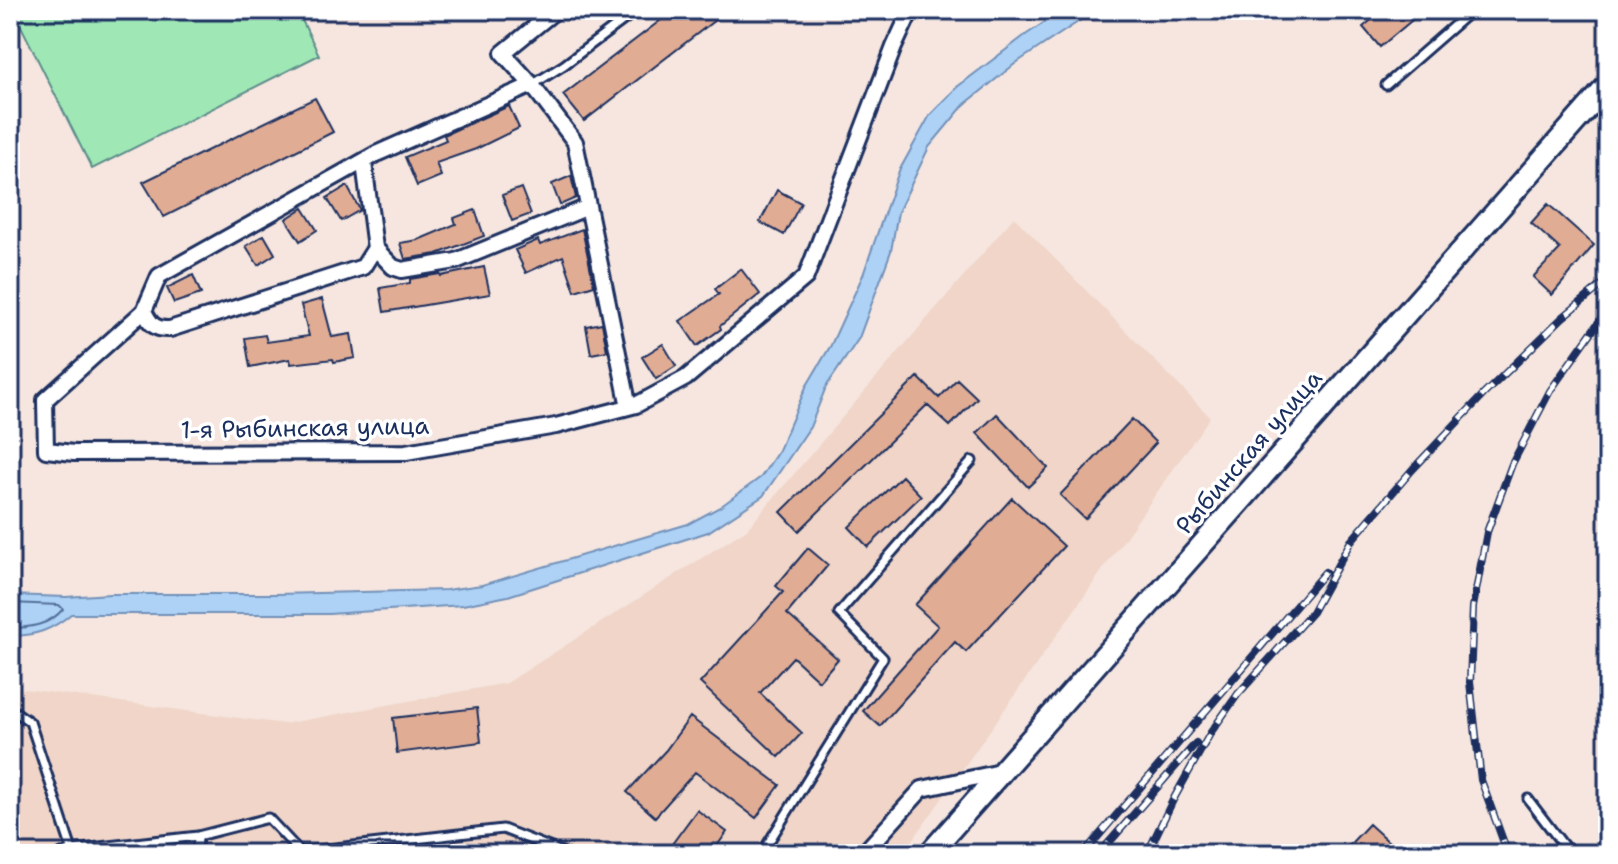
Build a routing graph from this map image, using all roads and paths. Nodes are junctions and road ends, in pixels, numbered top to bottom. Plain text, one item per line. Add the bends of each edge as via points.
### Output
1 (637, 10) edge
2 (911, 10) edge
3 (1472, 10) edge
4 (552, 11) edge
5 (532, 85) junction
6 (1386, 85) dead end
7 (1608, 85) edge
8 (364, 163) junction
9 (588, 207) junction
10 (375, 248) junction
11 (144, 311) junction
12 (629, 407) junction
13 (972, 461) dead end
14 (10, 708) edge
15 (1002, 771) junction
16 (1528, 799) dead end
17 (198, 836) junction
18 (72, 850) junction
19 (60, 854) edge
20 (197, 854) edge
21 (567, 854) edge
22 (779, 854) edge
23 (863, 854) edge
24 (929, 854) edge
25 (1570, 854) edge

1 - 5 lane
2 - 12 street, 1-я Рыбинская улица via 806,277 686,378
3 - 6 lane
4 - 5 street via 503,53
5 - 8 street
5 - 9 street via 575,142
7 - 15 main road, Рыбинская улица
8 - 10 street
8 - 11 street via 159,276
9 - 10 street via 456,261 402,270
9 - 12 street
10 - 11 street via 363,267 170,329 160,330
11 - 12 street, 1-я Рыбинская улица via 45,400 46,450 406,452 556,426
13 - 22 lane via 839,613 883,658 767,845
14 - 18 lane via 30,722
15 - 23 street via 922,789
15 - 24 main road, Рыбинская улица
16 - 25 lane
17 - 18 lane
17 - 20 lane
17 - 21 lane via 268,818 300,852 503,829
18 - 19 lane

